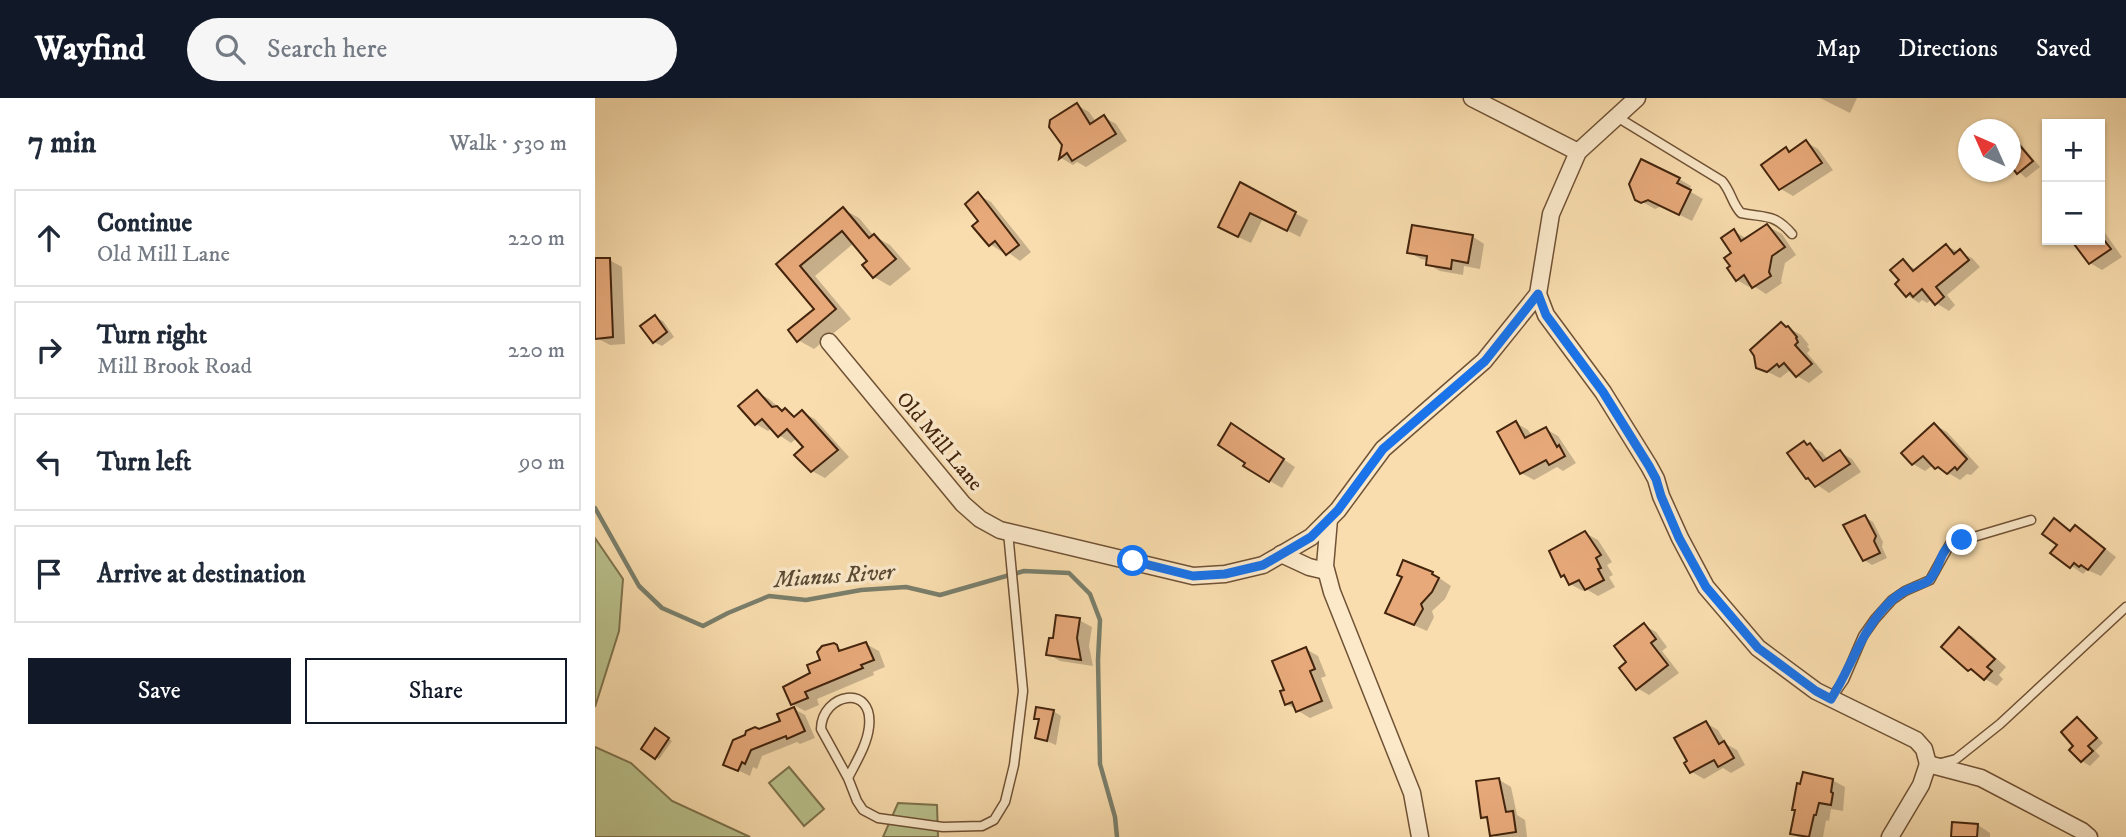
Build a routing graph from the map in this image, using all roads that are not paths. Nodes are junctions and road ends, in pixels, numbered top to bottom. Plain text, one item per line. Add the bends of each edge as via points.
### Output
1 (1472, 98) edge
2 (1637, 98) edge
3 (1616, 117) junction
4 (1578, 152) junction
5 (1792, 234) dead end
6 (1538, 294) junction
7 (829, 342) dead end
8 (1329, 519) junction
9 (2031, 520) dead end
10 (1007, 531) junction
11 (1281, 554) junction
12 (1327, 570) junction
13 (2126, 607) edge
14 (1831, 699) junction
15 (1928, 764) junction
16 (848, 778) junction
17 (1420, 837) edge
18 (1890, 837) edge
19 (2089, 837) edge

1 - 4 street
2 - 3 street, Old Mill Lane
3 - 4 street, Old Mill Lane
3 - 5 lane via 1722,181 1741,214 1764,215
4 - 6 street, Old Mill Lane via 1551,214
6 - 8 street, Old Mill Lane via 1485,361 1383,449
6 - 14 street via 1546,315 1603,392 1649,466 1679,538 1706,587 1758,648
7 - 10 street, Old Mill Lane via 963,504 980,519
8 - 11 street, Old Mill Lane via 1311,537
8 - 12 street
9 - 14 lane via 1950,544 1930,580 1892,600 1863,635
10 - 11 street, Old Mill Lane via 1193,576 1263,565
10 - 16 lane via 1023,691 1014,765 1005,802 994,820 982,826 943,827 878,818 863,810
11 - 12 street
12 - 17 street via 1412,793
13 - 15 lane via 1956,759
14 - 15 street via 1916,740
15 - 18 street
15 - 19 street via 1981,778
16 - 16 lane via 826,742 821,720 828,707 853,697 868,709 869,730

